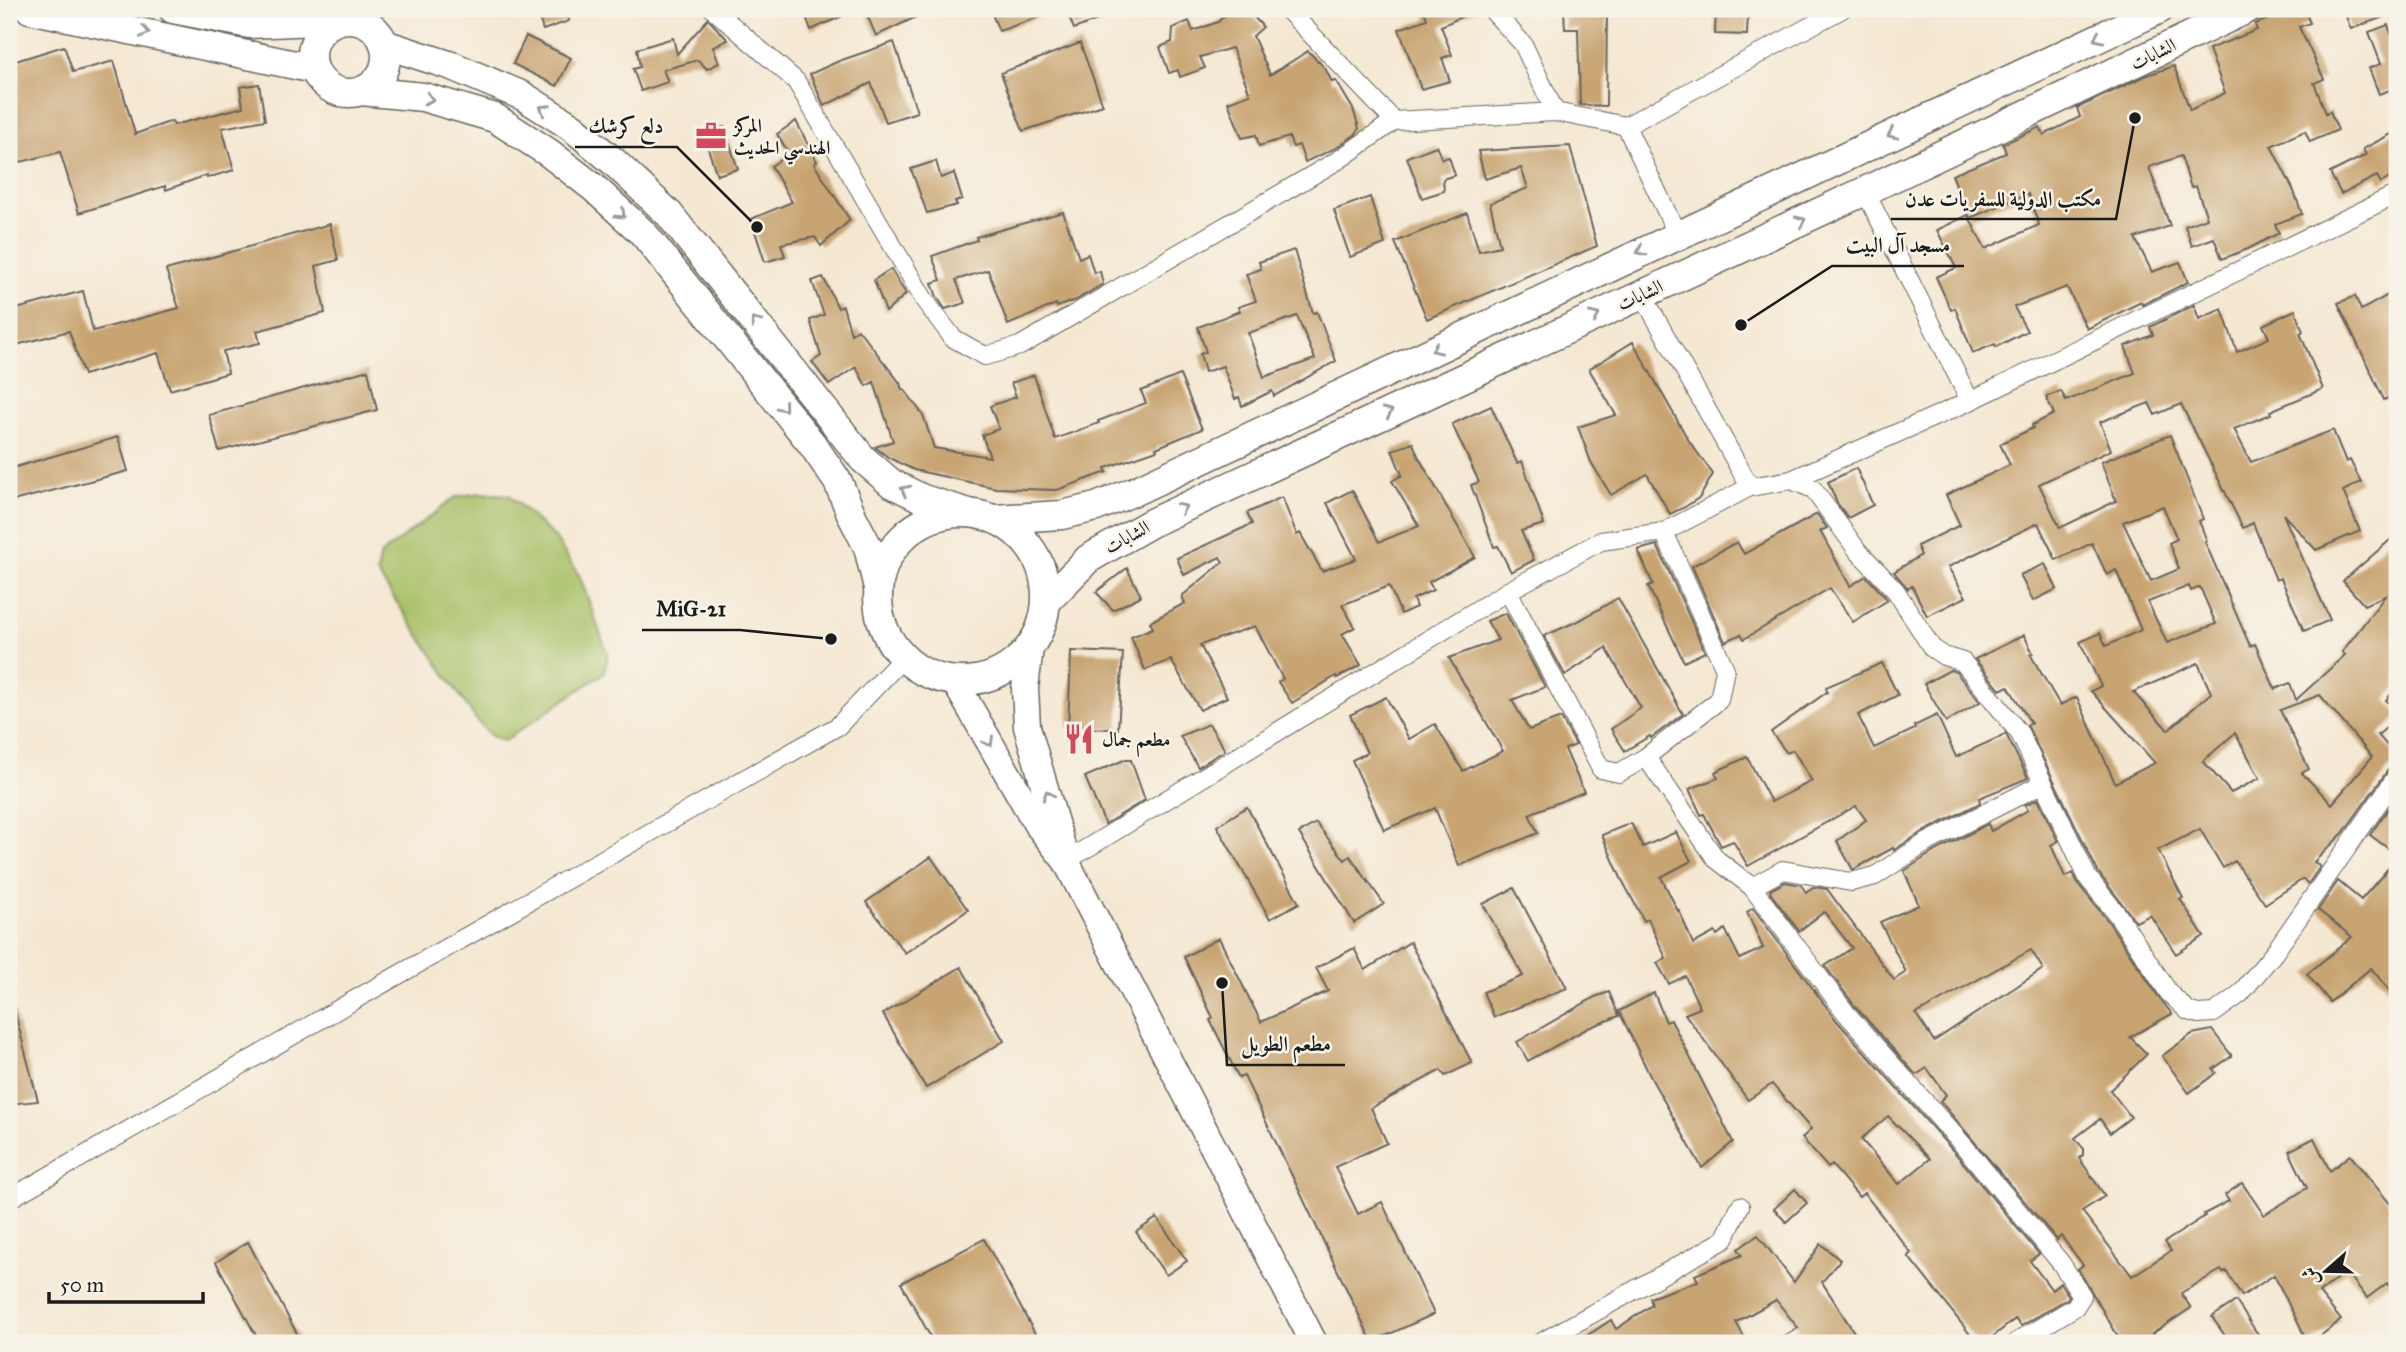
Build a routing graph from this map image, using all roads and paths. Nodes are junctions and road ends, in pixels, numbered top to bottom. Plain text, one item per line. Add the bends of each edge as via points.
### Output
1 (30, 9) edge
2 (173, 9) edge
3 (713, 9) edge
4 (1287, 9) edge
5 (1491, 9) edge
6 (1842, 9) edge
7 (2160, 9) edge
8 (2247, 9) edge
9 (338, 14) edge
10 (375, 26) edge
11 (314, 69) junction
12 (361, 91) junction
13 (1555, 112) junction
14 (1394, 121) junction
15 (1626, 127) junction
16 (1865, 191) junction
17 (2397, 194) edge
18 (1677, 234) junction
19 (1642, 294) junction
20 (1970, 401) junction
21 (1791, 480) junction
22 (1750, 487) junction
23 (981, 516) junction
24 (1664, 532) junction
25 (878, 588) junction
26 (1508, 591) junction
27 (1047, 601) junction
28 (1030, 648) junction
29 (903, 659) junction
30 (955, 682) junction
31 (1646, 757) junction
32 (2397, 776) edge
33 (2042, 784) junction
34 (1066, 861) junction
35 (1752, 887) junction
36 (9, 1199) edge
37 (1741, 1206) dead end
38 (1314, 1343) edge
39 (1540, 1343) edge
40 (2015, 1343) edge

1 -> 11 main road
2 - 9 main road via 249,24
3 - 14 street via 796,81 925,301 953,338 985,356 1020,346 1340,159
4 - 14 street
5 - 13 street via 1523,44
6 - 15 street
7 -> 18 main road, الشابات
8 - 16 main road, الشابات
9 - 10 main road
9 - 11 main road via 318,34 311,57
10 - 12 main road via 385,67 372,86
23 -> 10 main road via 912,494 863,459 669,214 572,127 523,96
11 - 12 main road via 328,88 350,94
12 -> 25 main road via 423,97 495,118 594,188 644,234 831,472 868,547
13 - 14 street
13 - 15 street
15 - 18 street
19 -> 16 main road, الشابات
16 - 20 street
17 - 20 street
18 -> 23 main road, الشابات via 1096,507 1062,515
19 - 22 street
27 -> 19 main road, الشابات via 1088,559 1151,523
20 - 21 street
21 - 22 street
21 - 33 street via 1813,489 1858,551 1896,591 1932,648 1963,662 1976,677 2020,734
22 - 24 street
23 - 25 main road via 943,514 919,524 899,541 884,563
23 - 27 main road via 1016,532 1033,551 1044,575
24 - 26 street via 1601,541
24 - 31 street via 1725,669 1719,700
25 - 29 main road via 883,626
26 - 31 street via 1601,769 1619,773
26 - 34 street
27 - 28 main road via 1042,626
28 - 30 main road via 1010,668 993,676
34 -> 28 main road via 1027,727
29 - 30 main road via 928,675
29 - 36 street via 838,726
30 -> 34 main road via 1036,823
31 - 35 street via 1716,859
32 - 33 street via 2274,954 2240,994 2214,1013 2198,1014 2169,993 2088,878
33 - 35 street via 1924,844 1875,876 1851,882 1783,870
34 - 38 main road
35 - 40 street via 1846,1013 2062,1263 2082,1296 2075,1307
37 - 39 street via 1724,1240

